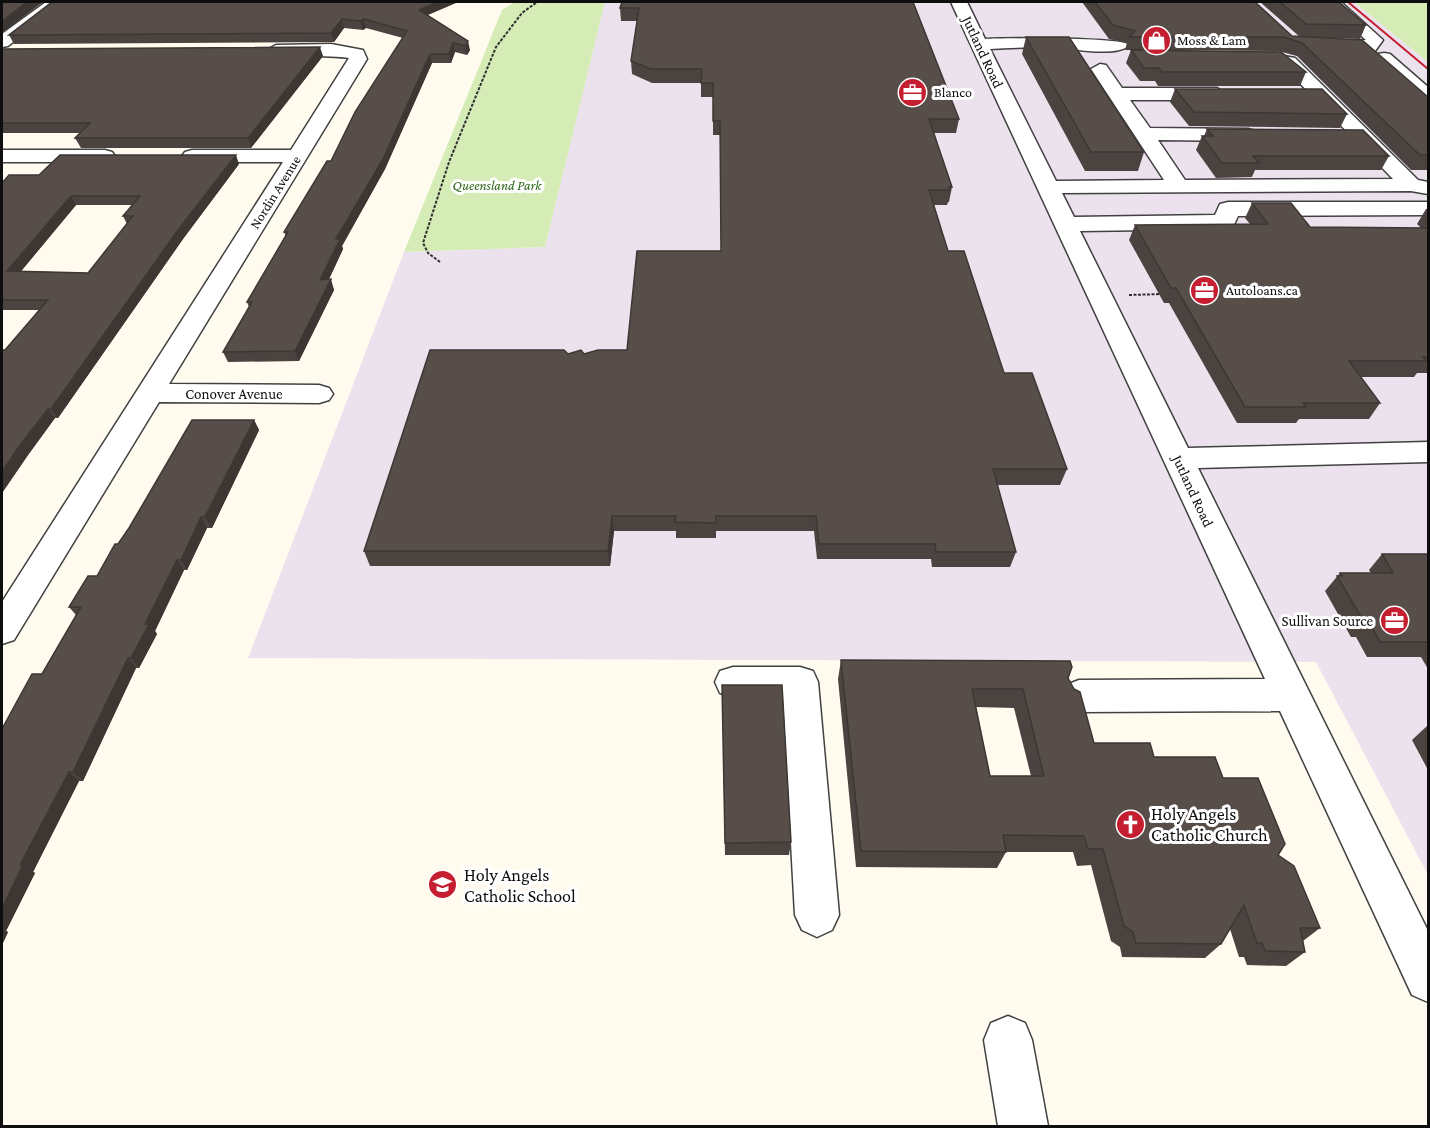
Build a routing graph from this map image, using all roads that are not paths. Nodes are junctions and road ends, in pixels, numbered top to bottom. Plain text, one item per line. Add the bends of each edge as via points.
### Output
1 (54, 2) edge
2 (959, 2) edge
3 (1332, 2) edge
4 (2, 42) edge
5 (979, 44) junction
6 (1120, 45) edge
7 (1309, 47) edge
8 (255, 50) edge
9 (2, 51) edge
10 (28, 51) edge
11 (1244, 58) edge
12 (1384, 58) edge
13 (1100, 69) dead end
14 (1117, 94) junction
15 (1230, 94) edge
16 (1299, 94) edge
17 (1321, 94) junction
18 (1428, 96) edge
19 (1145, 134) junction
20 (1272, 135) edge
21 (1329, 136) edge
22 (1364, 136) junction
23 (130, 156) edge
24 (177, 156) edge
25 (297, 156) junction
26 (2, 157) edge
27 (1179, 186) junction
28 (1420, 186) edge
29 (1048, 187) junction
30 (1428, 208) edge
31 (1065, 224) junction
32 (150, 393) junction
33 (319, 394) dead end
34 (1428, 452) edge
35 (1178, 458) junction
36 (2, 630) edge
37 (733, 682) edge
38 (1291, 695) junction
39 (1079, 696) edge
40 (816, 915) dead end
41 (1427, 975) edge
42 (1008, 1040) dead end
43 (1023, 1126) edge

1 - 4 street
2 - 5 street, Jutland Road
3 - 7 street via 1375,40 1374,44
5 - 6 street
5 - 29 street, Jutland Road
8 - 25 street, Nordin Avenue via 331,48 357,54 356,62
9 - 10 street
11 - 17 street via 1278,58 1289,62
12 - 18 street
13 - 14 street
14 - 15 street
14 - 19 street
16 - 17 street
17 - 22 street
19 - 20 street
19 - 27 street
21 - 22 street
22 - 28 street
23 - 26 street
24 - 25 street
25 - 32 street, Nordin Avenue
27 - 28 street
27 - 29 street
29 - 31 street, Jutland Road
30 - 31 street via 1228,209 1225,222
31 - 35 street, Jutland Road
32 - 33 street, Conover Avenue
32 - 36 street, Nordin Avenue
34 - 35 street
35 - 38 street, Jutland Road
37 - 40 street via 800,682
38 - 39 street
38 - 41 street, Jutland Road
42 - 43 street

